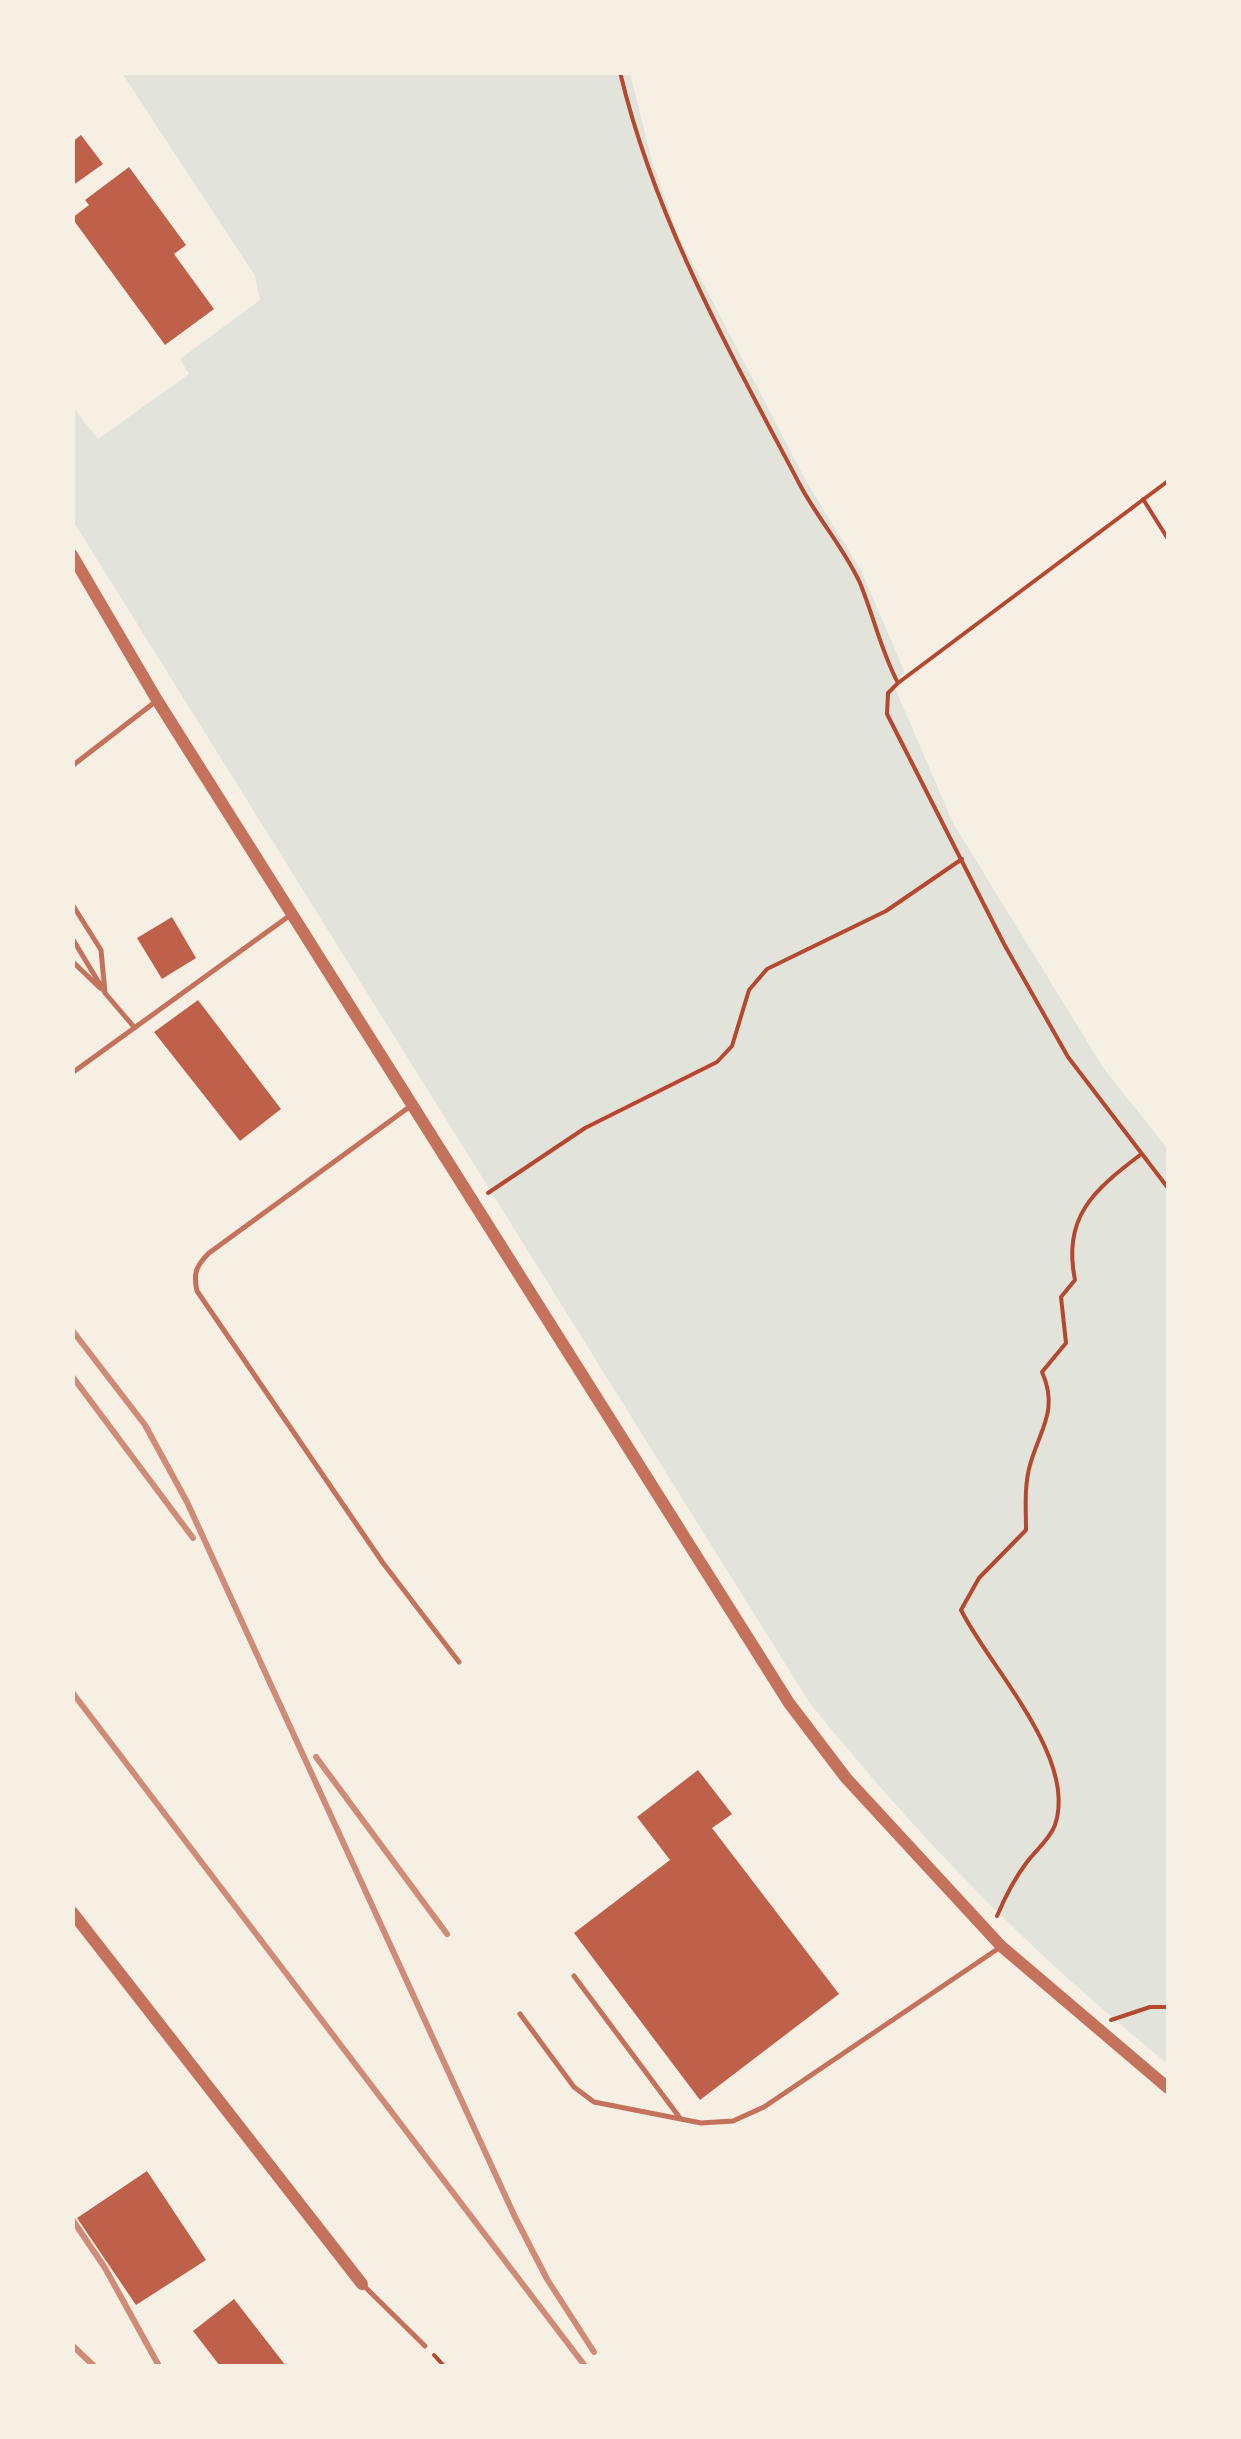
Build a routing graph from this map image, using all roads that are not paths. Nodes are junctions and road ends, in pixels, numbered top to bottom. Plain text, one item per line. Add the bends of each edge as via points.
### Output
1 (72, 556) edge
2 (157, 700) junction
3 (72, 766) edge
4 (72, 904) edge
5 (294, 912) junction
6 (72, 938) edge
7 (72, 961) edge
8 (105, 994) junction
9 (135, 1028) junction
10 (72, 1072) edge
11 (414, 1103) junction
12 (458, 1662) dead end
13 (72, 1912) edge
14 (1001, 1946) junction
15 (574, 1976) dead end
16 (520, 2014) dead end
17 (1168, 2088) edge
18 (682, 2120) junction
19 (362, 2284) joint
20 (425, 2346) road end

1 - 2 street
2 - 3 lane
2 - 5 street
4 - 8 lane via 100,950
5 - 9 lane
5 - 11 street
6 - 8 lane
7 - 8 lane
8 - 9 lane
9 - 10 lane
11 - 12 lane via 209,1253 194,1278 196,1291 358,1527
11 - 14 street via 789,1703 846,1778
13 - 19 street
14 - 17 street
14 - 18 lane via 764,2108 733,2121
15 - 18 lane
16 - 18 lane via 582,2096 618,2110
19 - 20 lane

